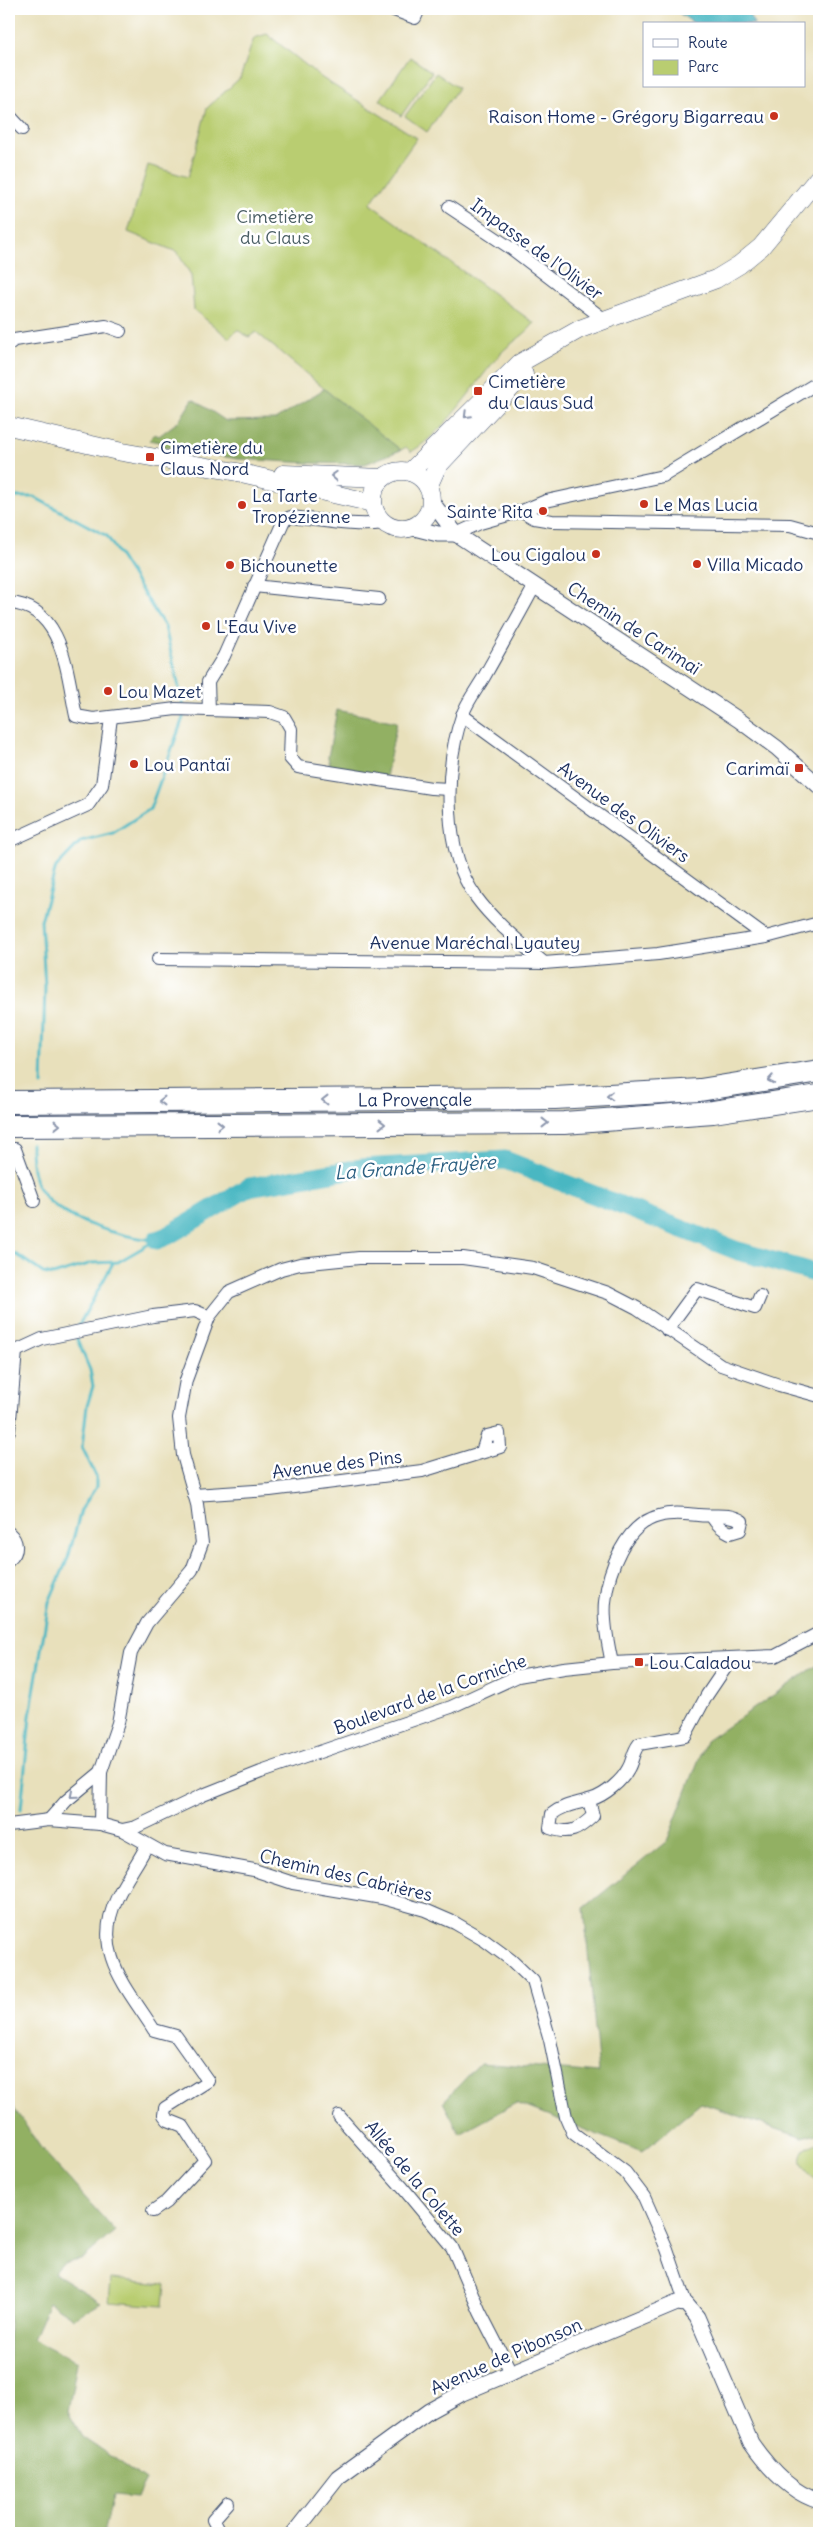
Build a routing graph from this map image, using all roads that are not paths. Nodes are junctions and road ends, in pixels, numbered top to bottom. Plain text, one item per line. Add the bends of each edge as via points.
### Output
1 (391, 9) edge
2 (419, 9) edge
3 (9, 115) edge
4 (22, 129) dead end
5 (819, 177) edge
6 (449, 207) dead end
7 (605, 320) junction
8 (120, 331) dead end
9 (558, 340) junction
10 (9, 344) edge
11 (819, 382) edge
12 (9, 426) edge
13 (236, 472) junction
14 (410, 472) junction
15 (382, 478) junction
16 (429, 494) junction
17 (372, 503) junction
18 (522, 511) junction
19 (384, 523) junction
20 (410, 527) junction
21 (819, 533) edge
22 (456, 534) junction
23 (254, 586) junction
24 (534, 587) junction
25 (379, 599) dead end
26 (9, 603) edge
27 (209, 710) junction
28 (462, 715) junction
29 (111, 718) junction
30 (819, 786) edge
31 (449, 789) junction
32 (9, 841) edge
33 (819, 923) edge
34 (766, 937) junction
35 (158, 958) dead end
36 (544, 963) junction
37 (819, 1072) edge
38 (819, 1096) edge
39 (9, 1102) edge
40 (9, 1126) edge
41 (9, 1149) edge
42 (34, 1201) dead end
43 (760, 1296) dead end
44 (209, 1317) junction
45 (668, 1330) junction
46 (13, 1349) edge
47 (819, 1394) edge
48 (9, 1431) edge
49 (482, 1452) dead end
50 (194, 1495) junction
51 (712, 1517) dead end
52 (9, 1532) edge
53 (9, 1560) edge
54 (819, 1633) edge
55 (732, 1658) junction
56 (612, 1664) junction
57 (101, 1772) junction
58 (589, 1800) dead end
59 (48, 1820) junction
60 (100, 1824) junction
61 (9, 1825) edge
62 (122, 1830) junction
63 (147, 1845) junction
64 (339, 2116) dead end
65 (153, 2211) dead end
66 (686, 2304) junction
67 (512, 2374) junction
68 (819, 2501) edge
69 (228, 2503) dead end
70 (220, 2533) edge
71 (294, 2533) edge

1 - 2 street via 415,18
3 - 4 street
5 - 7 main road via 760,247 740,265 716,279
6 - 7 street, Impasse de l'Olivier via 512,249
7 - 9 main road
8 - 10 street via 106,326 14,340
9 -> 14 main road via 520,363
9 - 16 main road via 437,467
11 - 18 street via 664,476 546,501
12 - 13 main road via 166,461
15 -> 13 main road
13 - 17 main road
14 - 15 main road via 391,472
14 - 16 main road via 417,475
15 - 17 main road
16 - 20 main road via 425,517
16 - 22 street, Chemin de Carimaï
17 - 19 main road
18 - 21 street via 534,518 552,521 790,525
18 - 22 street
19 - 20 main road via 397,528
19 - 23 street via 354,526 339,521 284,520
20 - 22 street via 438,534
22 - 24 street, Chemin de Carimaï
23 - 25 street
23 - 27 street via 224,656 208,682
24 - 28 street
24 - 30 street, Chemin de Carimaï via 739,720
26 - 29 street via 22,604 48,622 60,642 76,716 85,720
27 - 29 street via 176,709
27 - 31 street via 270,712 284,717 291,729 290,758 298,767
28 - 31 street via 453,751
28 - 34 street, Avenue des Oliviers
29 - 32 street via 102,785 88,805
31 - 36 street via 457,859 476,896 504,928
33 - 34 street, Avenue Maréchal Lyautey
34 - 36 street, Avenue Maréchal Lyautey via 658,954
35 - 36 street, Avenue Maréchal Lyautey
37 -> 39 highway, La Provençale via 700,1090 555,1098
40 -> 38 highway, La Provençale via 564,1123 713,1112
41 - 42 street via 15,1149
43 - 45 street via 755,1308 696,1289
44 - 45 street via 229,1292 300,1264 360,1258 463,1258 533,1268 574,1280 637,1308
44 - 46 street via 195,1311 153,1316 42,1339
44 - 50 street via 186,1380 179,1418 183,1455
45 - 47 street via 721,1365
46 - 48 street
49 - 50 street, Avenue des Pins via 422,1471 270,1490
50 - 57 street via 202,1543 192,1570 147,1623 132,1653 118,1723
51 - 56 street via 678,1513 659,1516 632,1534 612,1569 605,1604
52 - 53 street via 17,1546
54 - 55 street, Boulevard de la Corniche via 775,1656
55 - 56 street, Boulevard de la Corniche
55 - 58 street via 707,1695 686,1736 639,1744 632,1754 629,1768 614,1785
56 - 62 street, Boulevard de la Corniche via 518,1676 450,1707 261,1772 136,1827
57 -> 59 street via 66,1800
57 - 60 street
59 - 60 street, Chemin des Cabrières
59 - 61 street, Chemin des Cabrières
60 - 62 street, Chemin des Cabrières
62 - 63 street, Chemin des Cabrières
63 - 65 street via 109,1918 106,1936 112,1962 154,2030 176,2036 208,2081 165,2108 164,2115 183,2126 205,2160 166,2202
63 - 66 street, Chemin des Cabrières via 166,1854 254,1870 293,1883 382,1898 425,1910 455,1922 511,1960 533,1981 548,2032 566,2118 573,2133 624,2172 644,2197
64 - 67 street, Allée de la Colette via 452,2247
66 - 67 street, Avenue de Pibonson via 668,2306
66 - 68 street via 697,2318 751,2443 780,2477 802,2494
67 - 71 street, Avenue de Pibonson via 460,2394 429,2411 352,2466 338,2477
69 - 70 street via 213,2520

